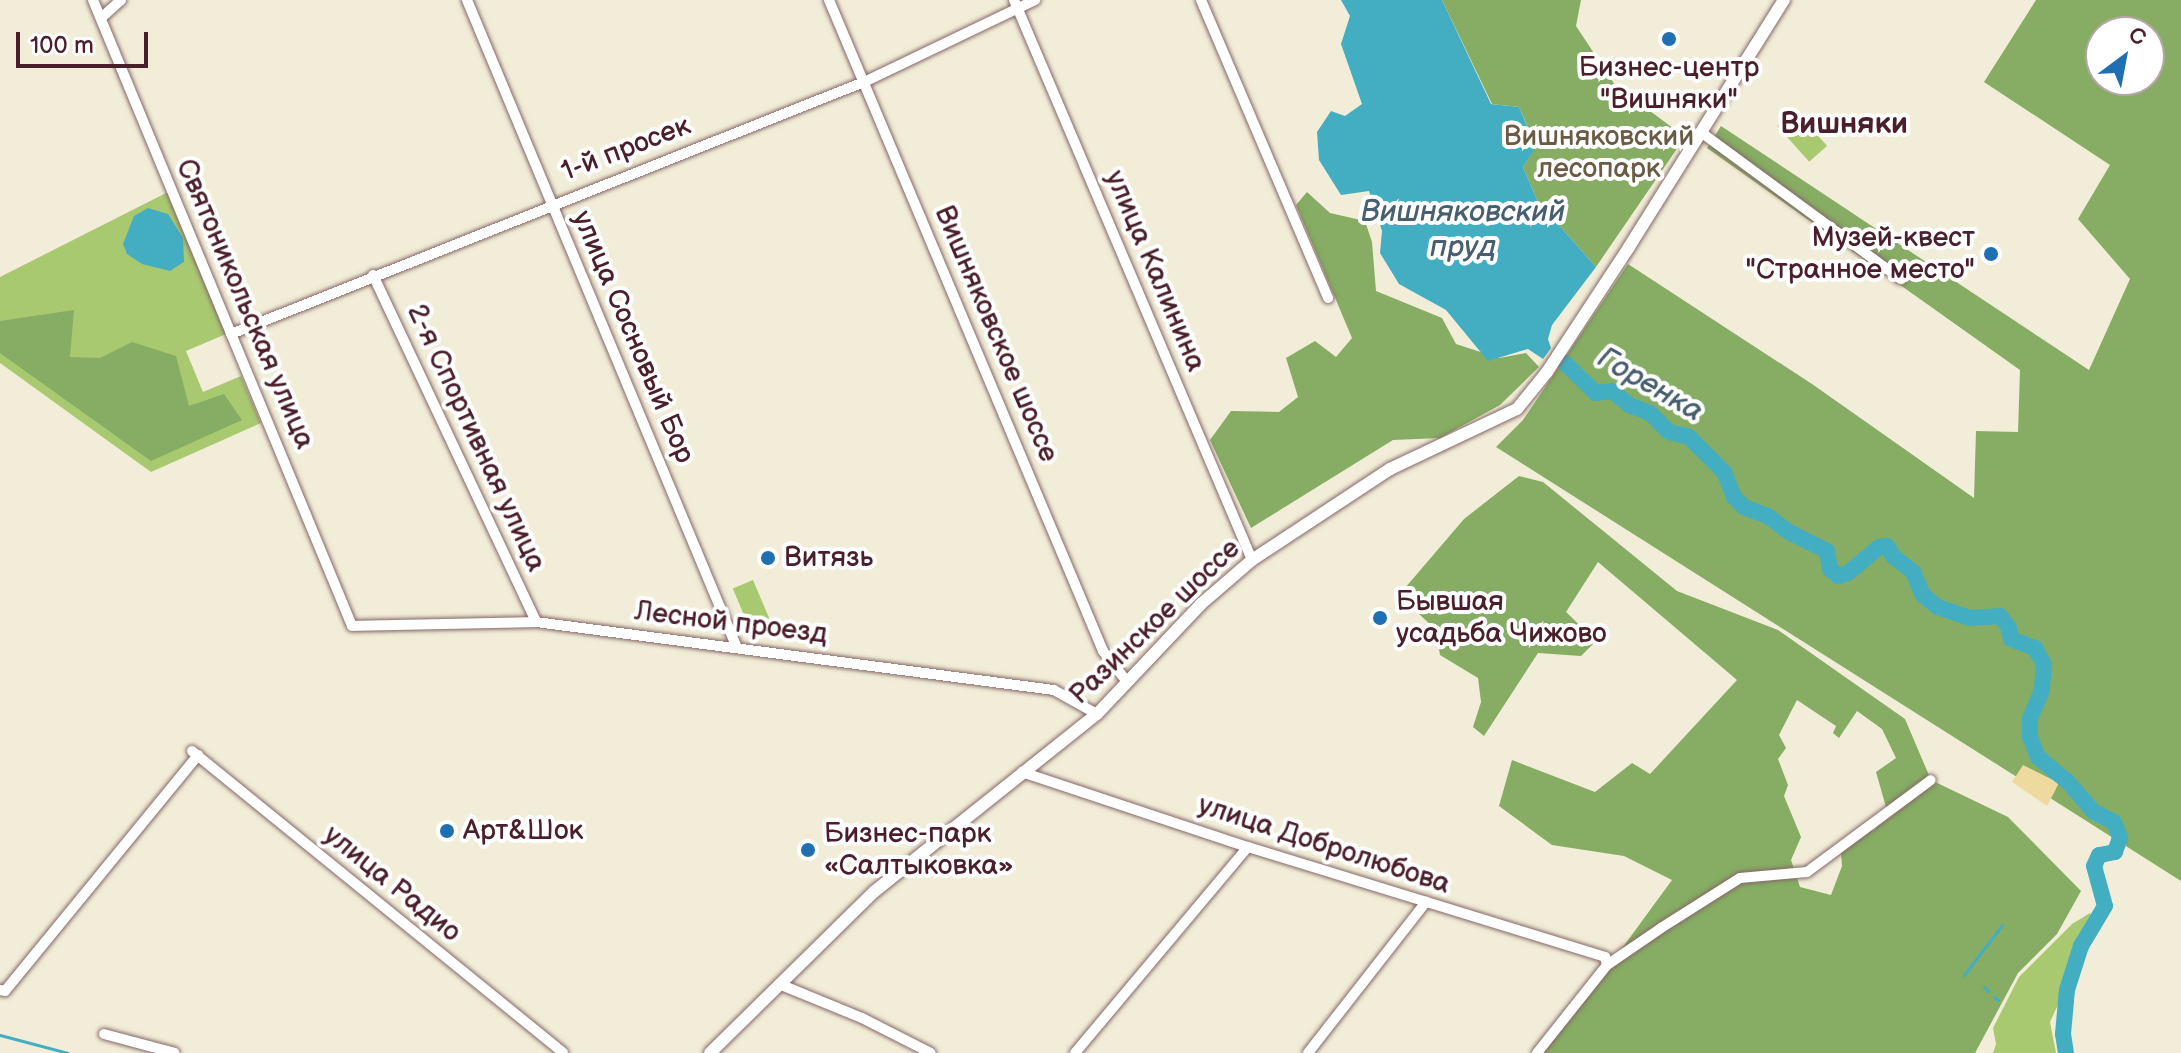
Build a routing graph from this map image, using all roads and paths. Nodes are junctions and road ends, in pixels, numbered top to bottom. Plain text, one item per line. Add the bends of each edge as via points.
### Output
1 (93, 0) edge
2 (121, 0) edge
3 (467, 0) edge
4 (829, 0) edge
5 (1035, 0) edge
6 (1201, 0) edge
7 (1784, 0) edge
8 (1015, 4) edge
9 (101, 18) junction
10 (864, 82) junction
11 (1702, 133) junction
12 (552, 203) junction
13 (373, 275) junction
14 (1901, 279) dead end
15 (1328, 298) dead end
16 (231, 334) junction
17 (1252, 560) junction
18 (536, 622) junction
19 (352, 626) joint
20 (737, 648) junction
21 (1127, 682) junction
22 (1097, 714) junction
23 (1022, 772) junction
24 (1931, 780) dead end
25 (1248, 847) junction
26 (1426, 902) junction
27 (1607, 965) junction
28 (779, 984) junction
29 (3, 991) edge
30 (104, 1034) dead end
31 (175, 1053) edge
32 (563, 1053) edge
33 (710, 1053) edge
34 (931, 1053) edge
35 (1075, 1053) edge
36 (1308, 1053) edge
37 (1537, 1053) edge

1 - 9 street, Святоникольская улица
2 - 9 street
3 - 12 street, улица Сосновый Бор
4 - 10 street, Вишняковское шоссе
5 - 8 street, 1-й просек
6 - 15 street
7 - 11 main road, Разинское шоссе
8 - 10 street, 1-й просек
8 - 17 street, улица Калинина
9 - 16 street, Святоникольская улица
10 - 12 street, 1-й просек
10 - 21 street, Вишняковское шоссе via 1103,651
11 - 14 street
11 - 17 main road, Разинское шоссе via 1517,409 1390,469
12 - 13 street, 1-й просек
12 - 20 street, улица Сосновый Бор
13 - 16 street, 1-й просек
13 - 18 street, 2-я Спортивная улица
16 - 19 street, Святоникольская улица
17 - 21 main road, Разинское шоссе via 1201,604
18 - 19 street, Лесной проезд
18 - 20 street, Лесной проезд
20 - 22 street, Лесной проезд via 1054,690
21 - 22 main road, Разинское шоссе
22 - 23 main road, Разинское шоссе
23 - 25 street, улица Добролюбова
23 - 28 main road, Разинское шоссе via 875,891
24 - 27 street via 1807,872 1740,878
25 - 26 street, улица Добролюбова
25 - 35 street
26 - 27 street, улица Добролюбова via 1605,957
26 - 36 street
27 - 37 street
28 - 33 main road, Разинское шоссе
28 - 34 street
29 - 32 street, улица Радио via 195,753
30 - 31 street

